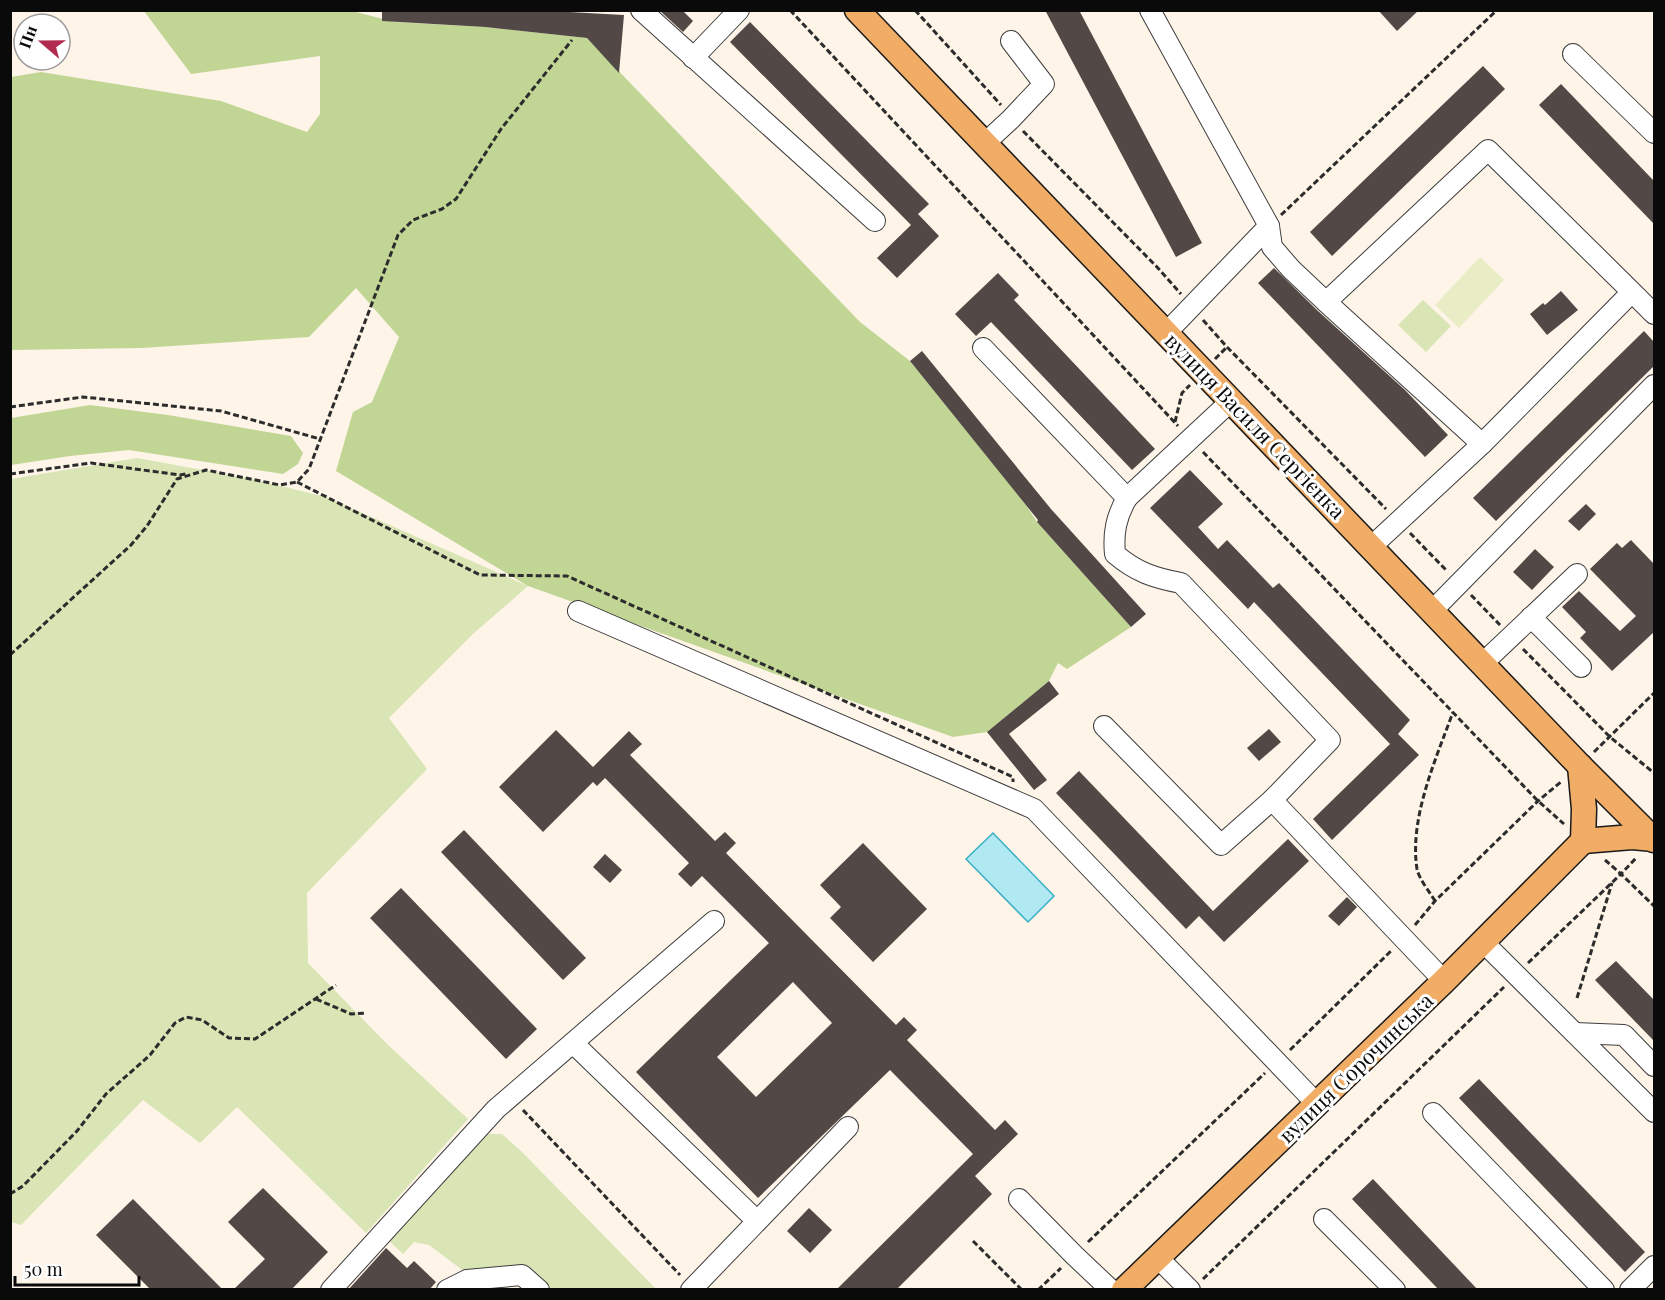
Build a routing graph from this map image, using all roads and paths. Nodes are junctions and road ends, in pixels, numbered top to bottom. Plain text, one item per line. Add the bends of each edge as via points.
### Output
1 (641, 10) edge
2 (739, 10) edge
3 (790, 10) edge
4 (857, 10) edge
5 (915, 10) edge
6 (1150, 10) edge
7 (1497, 10) edge
8 (572, 40) dead end
9 (1011, 41) dead end
10 (1573, 54) dead end
11 (693, 58) junction
12 (1011, 118) junction
13 (1654, 133) edge
14 (985, 143) junction
15 (875, 220) dead end
16 (1269, 226) junction
17 (1632, 292) junction
18 (1326, 302) junction
19 (1191, 306) junction
20 (1654, 314) edge
21 (1167, 332) junction
22 (983, 348) dead end
23 (1654, 386) edge
24 (1232, 400) junction
25 (10, 407) edge
26 (320, 439) junction
27 (1191, 439) junction
28 (1482, 444) junction
29 (206, 470) junction
30 (10, 474) edge
31 (297, 482) junction
32 (1127, 498) junction
33 (1398, 522) junction
34 (1372, 546) junction
35 (1577, 574) dead end
36 (1459, 584) junction
37 (578, 610) dead end
38 (1432, 611) junction
39 (1532, 616) junction
40 (1511, 636) junction
41 (10, 655) edge
42 (1483, 663) junction
43 (1581, 667) dead end
44 (1654, 693) edge
45 (1454, 712) junction
46 (1104, 726) dead end
47 (1610, 737) junction
48 (1580, 765) junction
49 (1654, 773) edge
50 (1011, 800) junction
51 (1272, 800) junction
52 (1538, 801) junction
53 (1654, 839) edge
54 (1583, 841) junction
55 (1612, 882) junction
56 (1435, 901) junction
57 (1654, 906) edge
58 (714, 921) dead end
59 (1403, 939) junction
60 (1482, 941) junction
61 (1516, 975) junction
62 (1444, 981) junction
63 (336, 986) dead end
64 (1577, 998) dead end
65 (316, 999) junction
66 (366, 1013) dead end
67 (1575, 1034) junction
68 (573, 1043) junction
69 (1277, 1063) junction
70 (1654, 1066) edge
71 (1317, 1104) junction
72 (523, 1110) dead end
73 (1654, 1112) edge
74 (1433, 1113) dead end
75 (848, 1127) dead end
76 (10, 1194) edge
77 (1019, 1199) dead end
78 (1324, 1219) dead end
79 (757, 1221) junction
80 (974, 1241) dead end
81 (1074, 1256) junction
82 (1158, 1257) junction
83 (1654, 1266) edge
84 (1195, 1285) edge
85 (691, 1289) edge
86 (331, 1290) edge
87 (447, 1290) edge
88 (538, 1290) edge
89 (1022, 1290) edge
90 (1038, 1290) edge
91 (1111, 1290) edge
92 (1124, 1290) edge
93 (1395, 1290) edge
94 (1604, 1290) edge
95 (1630, 1290) edge

1 - 11 lane
2 - 11 lane
3 - 27 path
4 - 14 main road, вулиця Василя Сергієнка
5 - 12 path
6 - 16 lane
7 - 16 path
8 - 26 path via 501,129 456,199 413,220 398,235
9 - 12 lane via 1044,84
10 - 13 lane
11 - 15 lane
12 - 14 lane
12 - 19 path
14 - 21 main road, вулиця Василя Сергієнка
16 - 18 lane via 1272,247
16 - 19 lane
17 - 18 lane via 1488,150
17 - 20 lane
17 - 28 lane
18 - 28 lane
19 - 21 lane
19 - 33 path
21 - 24 main road, вулиця Василя Сергієнка
22 - 32 lane
23 - 36 lane
24 - 27 lane
24 - 34 main road, вулиця Василя Сергієнка
25 - 26 path via 83,397 221,411
26 - 31 path via 309,469
27 - 32 lane
27 - 45 path
28 - 33 lane
29 - 30 path via 180,475 91,463
29 - 31 path via 280,485
29 - 41 path via 177,479 131,544
31 - 50 path via 480,575 567,576 1013,777
32 - 51 lane via 1115,525 1115,554 1130,567 1181,583 1330,740
33 - 34 lane
33 - 36 path
34 - 38 main road, вулиця Василя Сергієнка
35 - 39 lane
36 - 38 lane
36 - 40 path
37 - 50 lane
38 - 42 main road, вулиця Василя Сергієнка
39 - 40 lane
39 - 43 lane
40 - 42 lane
40 - 47 path
42 - 48 main road, вулиця Василя Сергієнка
44 - 47 path
45 - 52 path
45 - 56 path via 1419,812 1416,841 1417,871
46 - 51 lane via 1221,845
47 - 48 path
47 - 49 path
48 - 52 path
48 - 53 main road, вулиця Василя Сергієнка
48 - 54 main road
50 - 69 lane via 1034,809
51 - 59 lane
52 - 56 path
53 - 54 main road
54 - 60 main road, вулиця Сорочинська
55 - 57 path via 1621,874
55 - 61 path
55 - 64 path
56 - 59 path
58 - 68 lane
59 - 62 lane
59 - 69 path
60 - 61 lane
60 - 62 main road, вулиця Сорочинська
61 - 67 lane
61 - 84 path
62 - 71 main road, вулиця Сорочинська
63 - 65 path
65 - 66 path via 351,1014
65 - 76 path via 255,1039 229,1038 202,1020 186,1017 175,1023 150,1055 106,1094 23,1186
67 - 70 lane via 1624,1035
67 - 73 lane
68 - 79 lane
68 - 86 lane via 496,1109
69 - 71 lane
69 - 81 path
71 - 82 main road, вулиця Сорочинська
72 - 85 path
74 - 94 lane
75 - 79 lane
77 - 81 lane
78 - 93 lane
79 - 85 lane
80 - 89 path
81 - 90 path
81 - 91 lane
82 - 84 lane
82 - 92 main road, вулиця Сорочинська
83 - 95 lane
87 - 88 lane via 467,1280 522,1275

